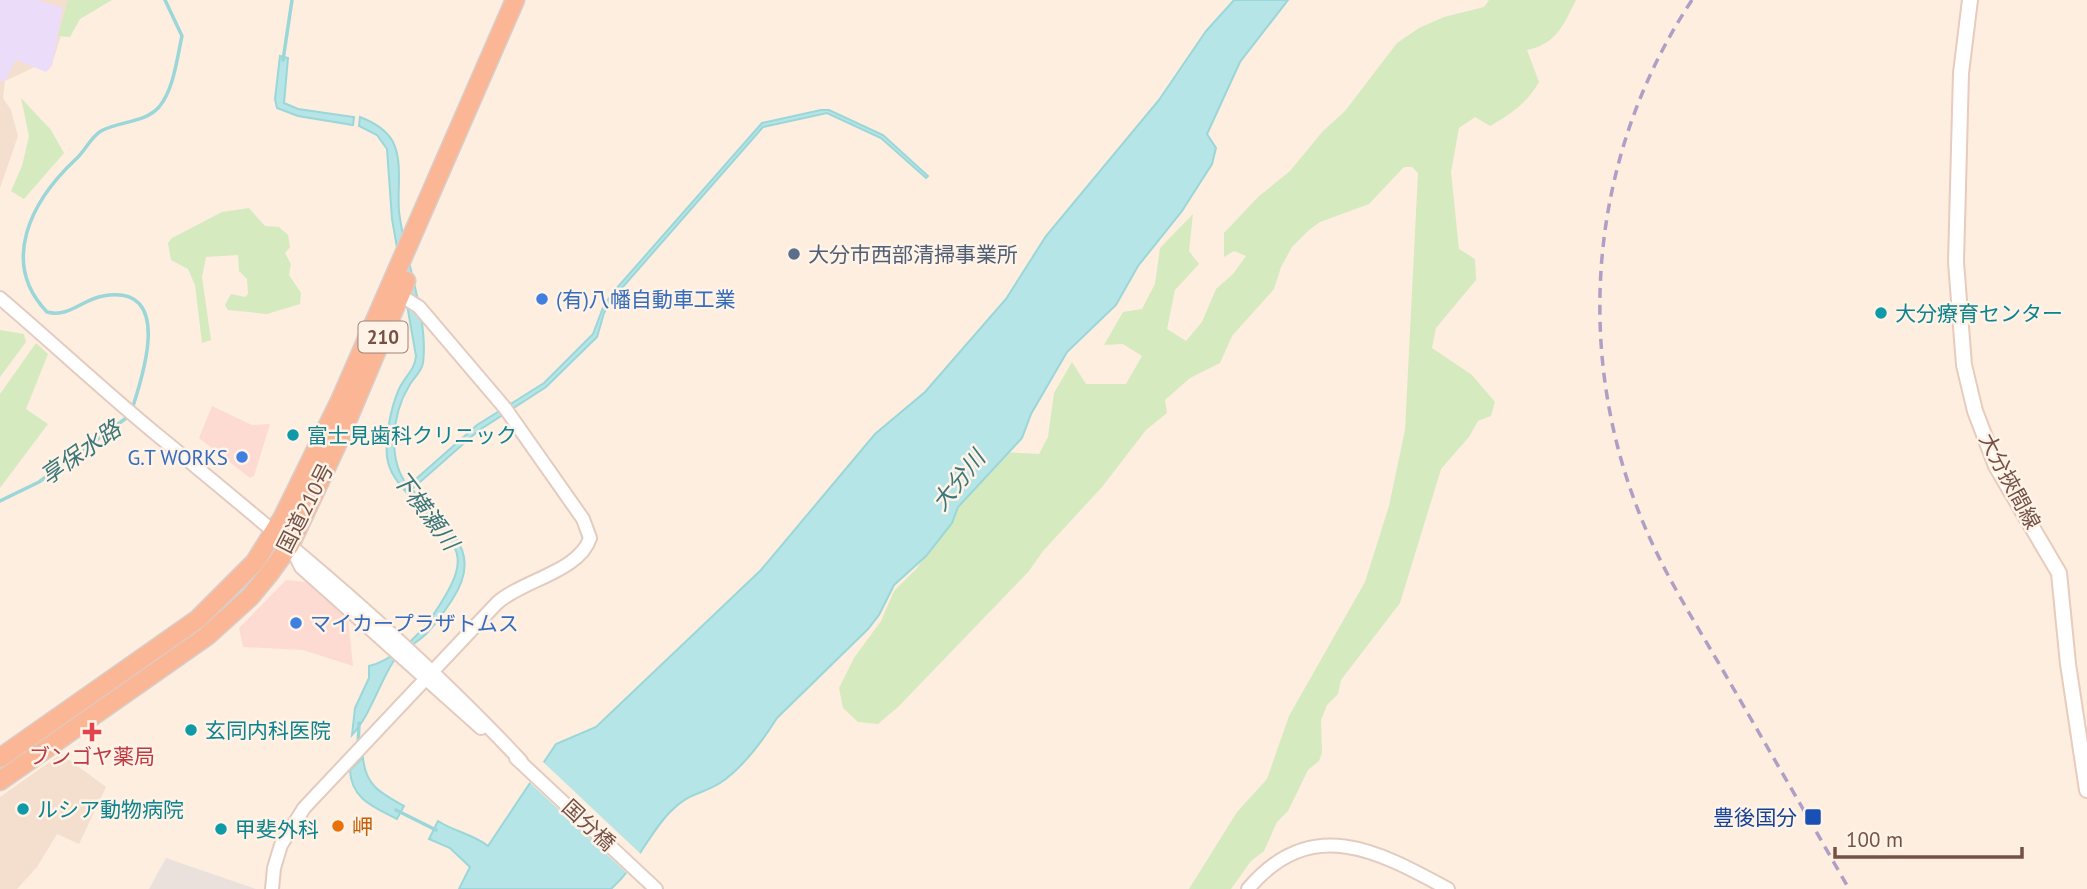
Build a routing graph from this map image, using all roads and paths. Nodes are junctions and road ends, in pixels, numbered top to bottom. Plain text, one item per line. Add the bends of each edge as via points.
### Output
1 (515, 0) edge
2 (1970, 0) edge
3 (461, 122) junction
4 (400, 295) junction
5 (0, 298) edge
6 (275, 531) junction
7 (290, 545) junction
8 (392, 641) junction
9 (432, 668) junction
10 (423, 679) junction
11 (473, 716) junction
12 (0, 758) edge
13 (0, 781) edge
14 (2087, 790) edge
15 (272, 889) edge
16 (656, 889) edge
17 (1248, 889) edge
18 (1448, 889) edge

1 - 3 highway, 国道210号 / 210
2 - 14 main road, 大分挾間線 via 1961,73 1956,262 1964,365 1996,466 2059,573
3 - 4 highway, 国道210号 / 210
3 - 6 highway, 国道210号 / 210 via 345,390
4 - 7 highway, 国道210号 / 210
4 - 9 street via 419,307 505,408 590,534 578,558 503,598
5 - 6 street
6 - 7 street
6 - 12 highway, 国道210号 / 210 via 255,562 214,605
7 - 8 street
7 - 13 highway, 国道210号 / 210 via 226,621
8 - 9 street via 414,651
8 - 10 street via 402,660
9 - 10 street
9 - 11 street
10 - 11 street
10 - 15 street via 288,831 276,860
11 - 16 street, 国分橋
17 - 18 street via 1283,858 1329,845 1388,856

